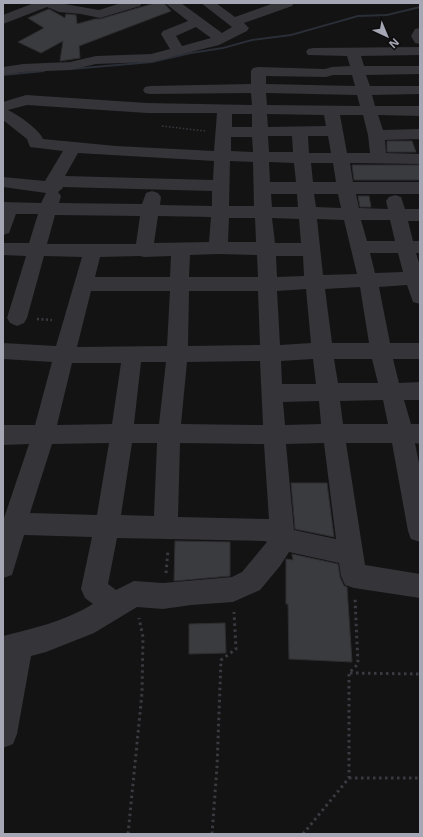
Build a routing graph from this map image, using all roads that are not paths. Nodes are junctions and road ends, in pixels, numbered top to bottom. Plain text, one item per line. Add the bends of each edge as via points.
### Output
1 (47, 3) edge
2 (135, 3) edge
3 (172, 3) edge
4 (286, 3) edge
5 (211, 4) edge
6 (3, 20) edge
7 (196, 22) junction
8 (233, 22) junction
9 (420, 32) edge
10 (222, 39) junction
11 (420, 40) edge
12 (420, 51) edge
13 (179, 52) junction
14 (313, 52) dead end
15 (353, 53) junction
16 (420, 70) edge
17 (3, 71) edge
18 (358, 71) junction
19 (151, 74) junction
20 (259, 88) junction
21 (420, 90) edge
22 (363, 91) junction
23 (3, 106) edge
24 (147, 108) junction
25 (225, 108) junction
26 (259, 109) junction
27 (331, 110) junction
28 (369, 110) junction
29 (420, 111) edge
30 (3, 114) edge
31 (260, 131) junction
32 (299, 131) junction
33 (336, 131) junction
34 (223, 132) junction
35 (376, 134) junction
36 (420, 134) edge
37 (73, 148) junction
38 (222, 156) junction
39 (261, 157) junction
40 (303, 158) junction
41 (340, 158) junction
42 (381, 159) junction
43 (420, 159) edge
44 (3, 182) edge
45 (53, 184) junction
46 (155, 185) junction
47 (222, 186) junction
48 (262, 188) junction
49 (306, 188) junction
50 (346, 188) junction
51 (392, 188) junction
52 (420, 188) edge
53 (6, 208) edge
54 (49, 208) junction
55 (150, 210) junction
56 (222, 212) junction
57 (263, 213) junction
58 (307, 213) junction
59 (351, 214) junction
60 (397, 214) junction
61 (420, 215) edge
62 (3, 229) edge
63 (359, 247) junction
64 (413, 247) edge
65 (218, 248) junction
66 (3, 249) edge
67 (38, 249) junction
68 (182, 249) junction
69 (266, 249) junction
70 (312, 250) junction
71 (93, 251) junction
72 (144, 251) junction
73 (418, 278) edge
74 (368, 281) junction
75 (316, 282) junction
76 (181, 283) junction
77 (83, 284) junction
78 (267, 284) junction
79 (420, 297) edge
80 (17, 318) dead end
81 (3, 350) edge
82 (323, 351) junction
83 (381, 352) junction
84 (420, 352) edge
85 (270, 353) junction
86 (132, 354) junction
87 (177, 354) junction
88 (64, 355) junction
89 (420, 391) edge
90 (272, 393) junction
91 (329, 393) junction
92 (391, 393) junction
93 (123, 433) junction
94 (335, 433) junction
95 (43, 434) junction
96 (169, 434) junction
97 (411, 434) edge
98 (3, 435) edge
99 (274, 435) junction
100 (14, 524) junction
101 (108, 526) junction
102 (168, 527) junction
103 (420, 531) edge
104 (283, 539) junction
105 (352, 565) junction
106 (3, 566) edge
107 (420, 586) edge
108 (115, 606) junction
109 (11, 647) edge
110 (3, 734) edge

1 - 2 street via 59,8 100,14
1 - 6 street
3 - 7 street
4 - 8 street
5 - 8 street
7 - 10 street
7 - 13 street via 168,34
8 - 10 street via 242,28
9 - 11 street
10 - 13 street
12 - 15 street
13 - 19 street
14 - 15 street
15 - 18 street
16 - 18 street
17 - 19 street via 70,66 96,60
18 - 20 street via 258,71
18 - 22 street
19 - 20 street
19 - 24 street
20 - 22 street
20 - 26 street
21 - 22 street
22 - 28 street
23 - 24 street via 26,100
24 - 25 street
25 - 26 street
25 - 34 street
26 - 27 street
26 - 31 street
27 - 28 street
27 - 33 street
28 - 29 street
28 - 35 street
30 - 37 street via 35,137 36,143
31 - 32 street
31 - 34 street
31 - 39 street
32 - 33 street
32 - 40 street
33 - 41 street
34 - 38 street
35 - 36 street
35 - 42 street
37 - 38 street via 110,152
37 - 45 street
38 - 39 street
38 - 47 street
39 - 40 street
39 - 48 street
40 - 41 street
40 - 49 street
41 - 42 street
41 - 50 street
42 - 43 street
42 - 51 street
44 - 45 street
45 - 46 street
45 - 54 street
46 - 47 street
46 - 55 street
47 - 56 street
48 - 49 street
48 - 57 street
49 - 50 street
49 - 58 street
50 - 51 street
50 - 59 street
51 - 52 street
51 - 60 street
53 - 54 street
53 - 62 street
54 - 55 street
54 - 67 street
55 - 56 street
55 - 72 street
56 - 57 street
56 - 65 street
57 - 58 street
57 - 69 street
58 - 59 street
58 - 70 street
59 - 60 street
59 - 63 street
60 - 61 street
60 - 64 street
63 - 64 street
63 - 74 street
64 - 73 street
65 - 68 street
65 - 69 street
66 - 67 street
67 - 71 street
67 - 80 street
68 - 72 street
68 - 76 street
69 - 70 street
69 - 78 street
70 - 75 street
71 - 72 street
71 - 77 street
73 - 74 street
73 - 79 street
74 - 75 street
74 - 83 street
75 - 78 street
75 - 82 street
76 - 77 street
76 - 78 street
76 - 87 street
77 - 88 street
78 - 85 street
81 - 88 street
82 - 83 street
82 - 85 street
82 - 91 street
83 - 84 street
83 - 92 street
85 - 87 street
85 - 90 street
86 - 87 street
86 - 88 street
86 - 93 street
87 - 96 street
88 - 95 street
89 - 92 street
90 - 91 street
90 - 99 street
91 - 92 street
91 - 94 street
92 - 97 street
93 - 95 street
93 - 96 street
93 - 101 street
94 - 97 street
94 - 99 street
94 - 105 street
95 - 98 street
95 - 100 street via 22,506
96 - 99 street
96 - 102 street
97 - 103 street
99 - 104 street
100 - 101 street
100 - 106 street
101 - 102 street
101 - 108 street via 94,589
102 - 104 street via 269,530
104 - 105 street
104 - 108 street via 251,581 233,589 163,596 134,594
105 - 107 street
108 - 109 street via 85,624 46,639
109 - 110 street

